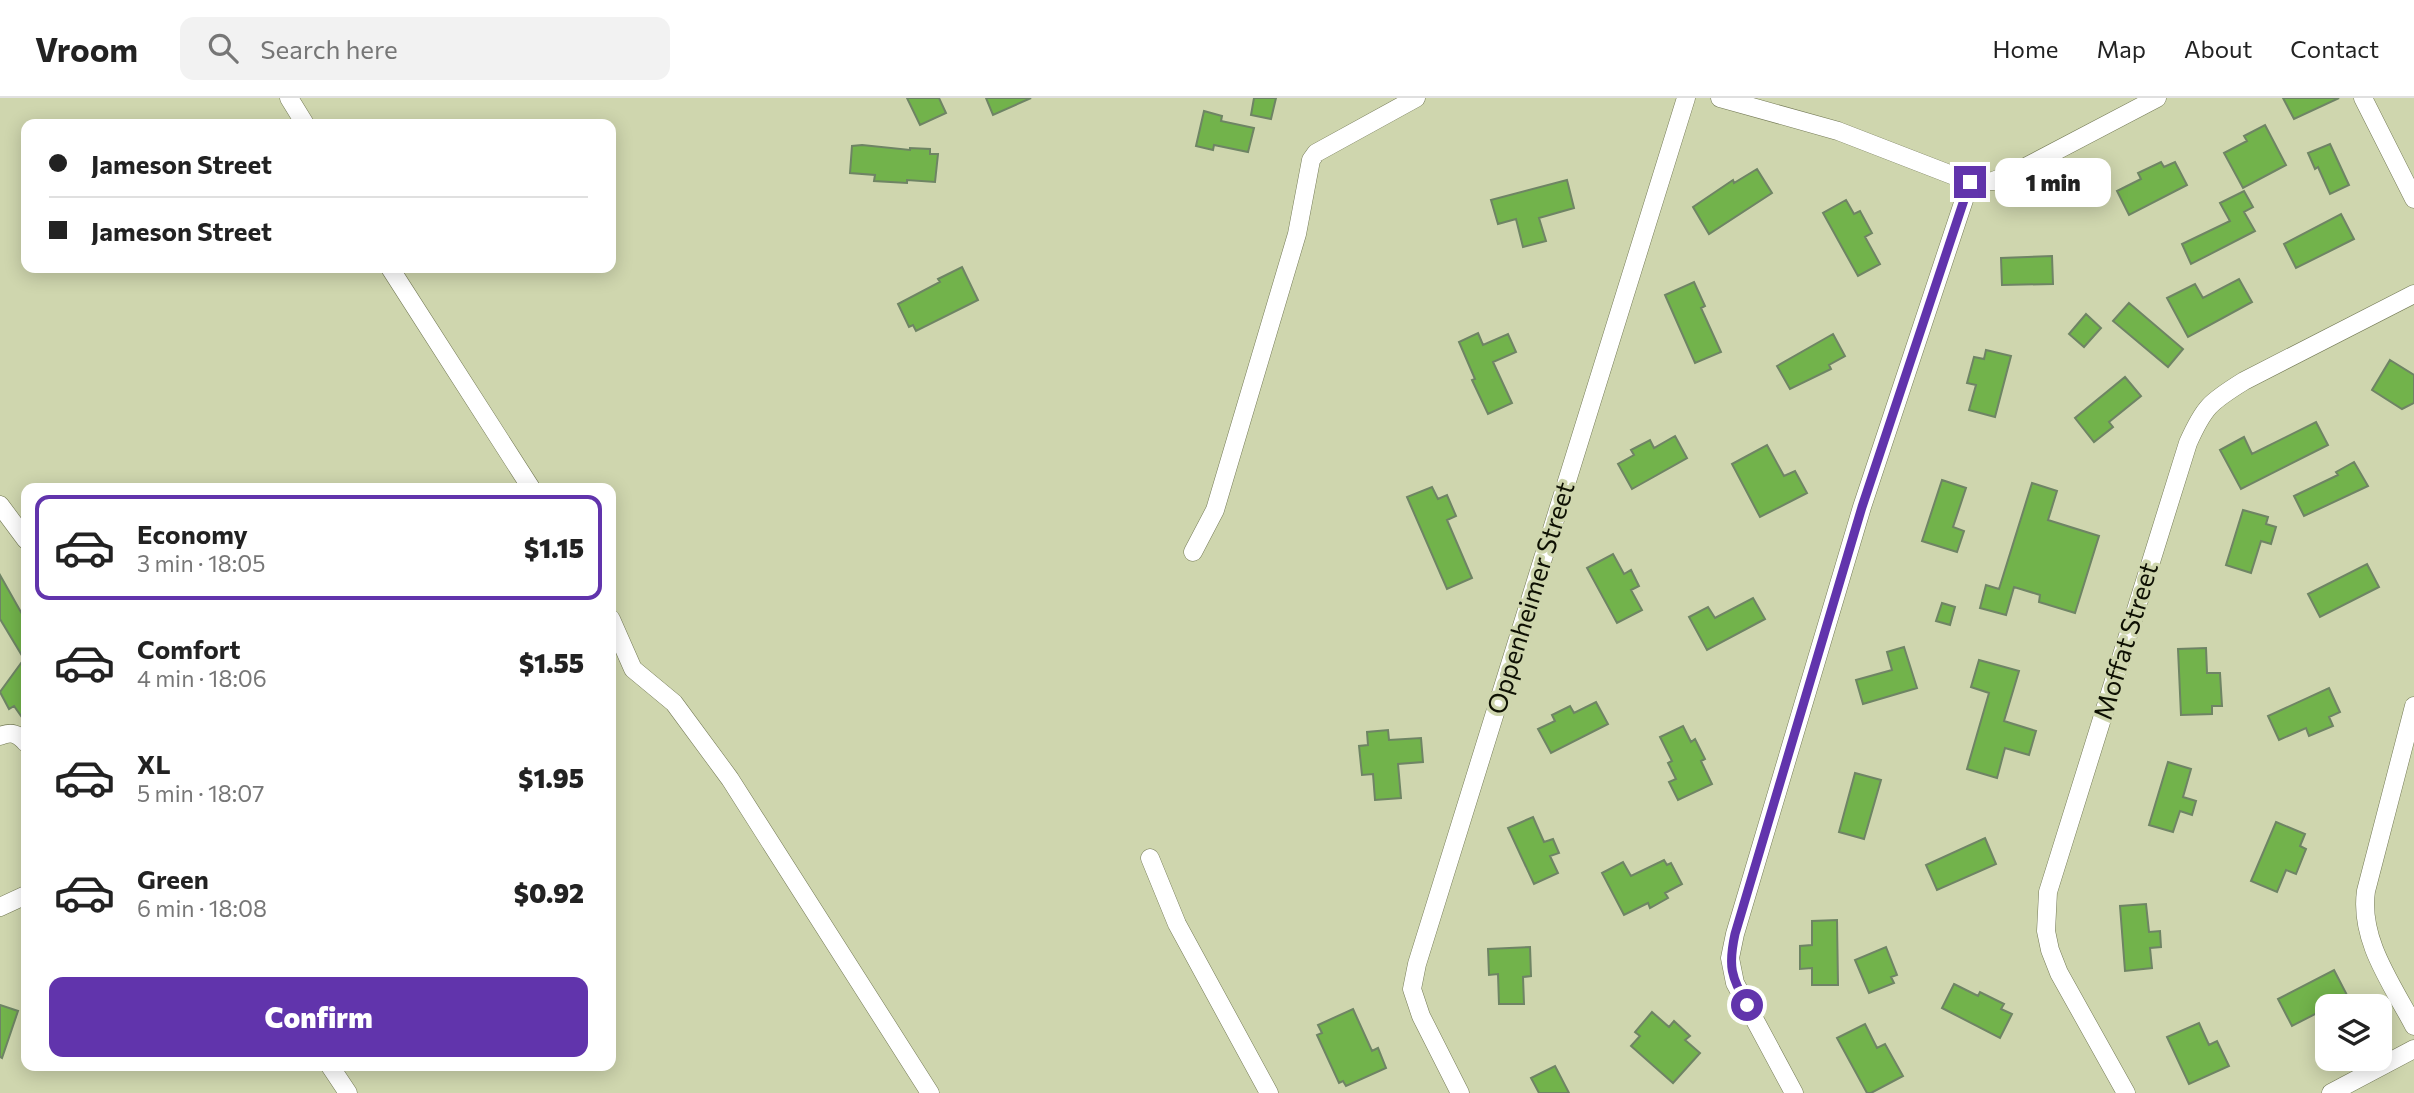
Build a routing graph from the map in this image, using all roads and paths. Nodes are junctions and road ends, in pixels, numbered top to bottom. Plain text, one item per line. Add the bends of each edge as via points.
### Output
1 (289, 98) edge
2 (1416, 98) edge
3 (1686, 98) edge
4 (1720, 98) edge
5 (2157, 98) edge
6 (2363, 98) edge
7 (302, 119) edge
8 (1970, 182) junction
9 (2414, 199) edge
10 (393, 273) edge
11 (2414, 294) edge
12 (528, 483) edge
13 (0, 505) edge
14 (21, 533) edge
15 (1193, 552) dead end
16 (616, 630) edge
17 (2414, 706) edge
18 (0, 736) edge
19 (21, 737) edge
20 (1150, 858) dead end
21 (21, 897) edge
22 (0, 907) edge
23 (2414, 1026) edge
24 (2414, 1049) edge
25 (333, 1071) edge
26 (348, 1093) edge
27 (930, 1093) edge
28 (1269, 1093) edge
29 (1460, 1093) edge
30 (1794, 1093) edge
31 (2126, 1093) edge
32 (2331, 1093) edge

1 - 7 street
2 - 15 street via 1311,160 1297,234 1215,510
3 - 29 street, Oppenheimer Street via 1417,964 1412,989
4 - 8 street via 1838,131
5 - 8 street via 2017,172 1993,181
6 - 9 street
8 - 30 street via 1862,507 1730,958 1735,983
10 - 12 street
11 - 31 street, Moffat Street via 2217,398 2200,415 2188,443 2048,891 2050,950
13 - 14 street
16 - 27 street via 633,669 674,703 730,779
17 - 23 street via 2363,910 2375,953
18 - 19 street via 11,732
20 - 28 street via 1177,924
21 - 22 street
24 - 32 street
25 - 26 street

